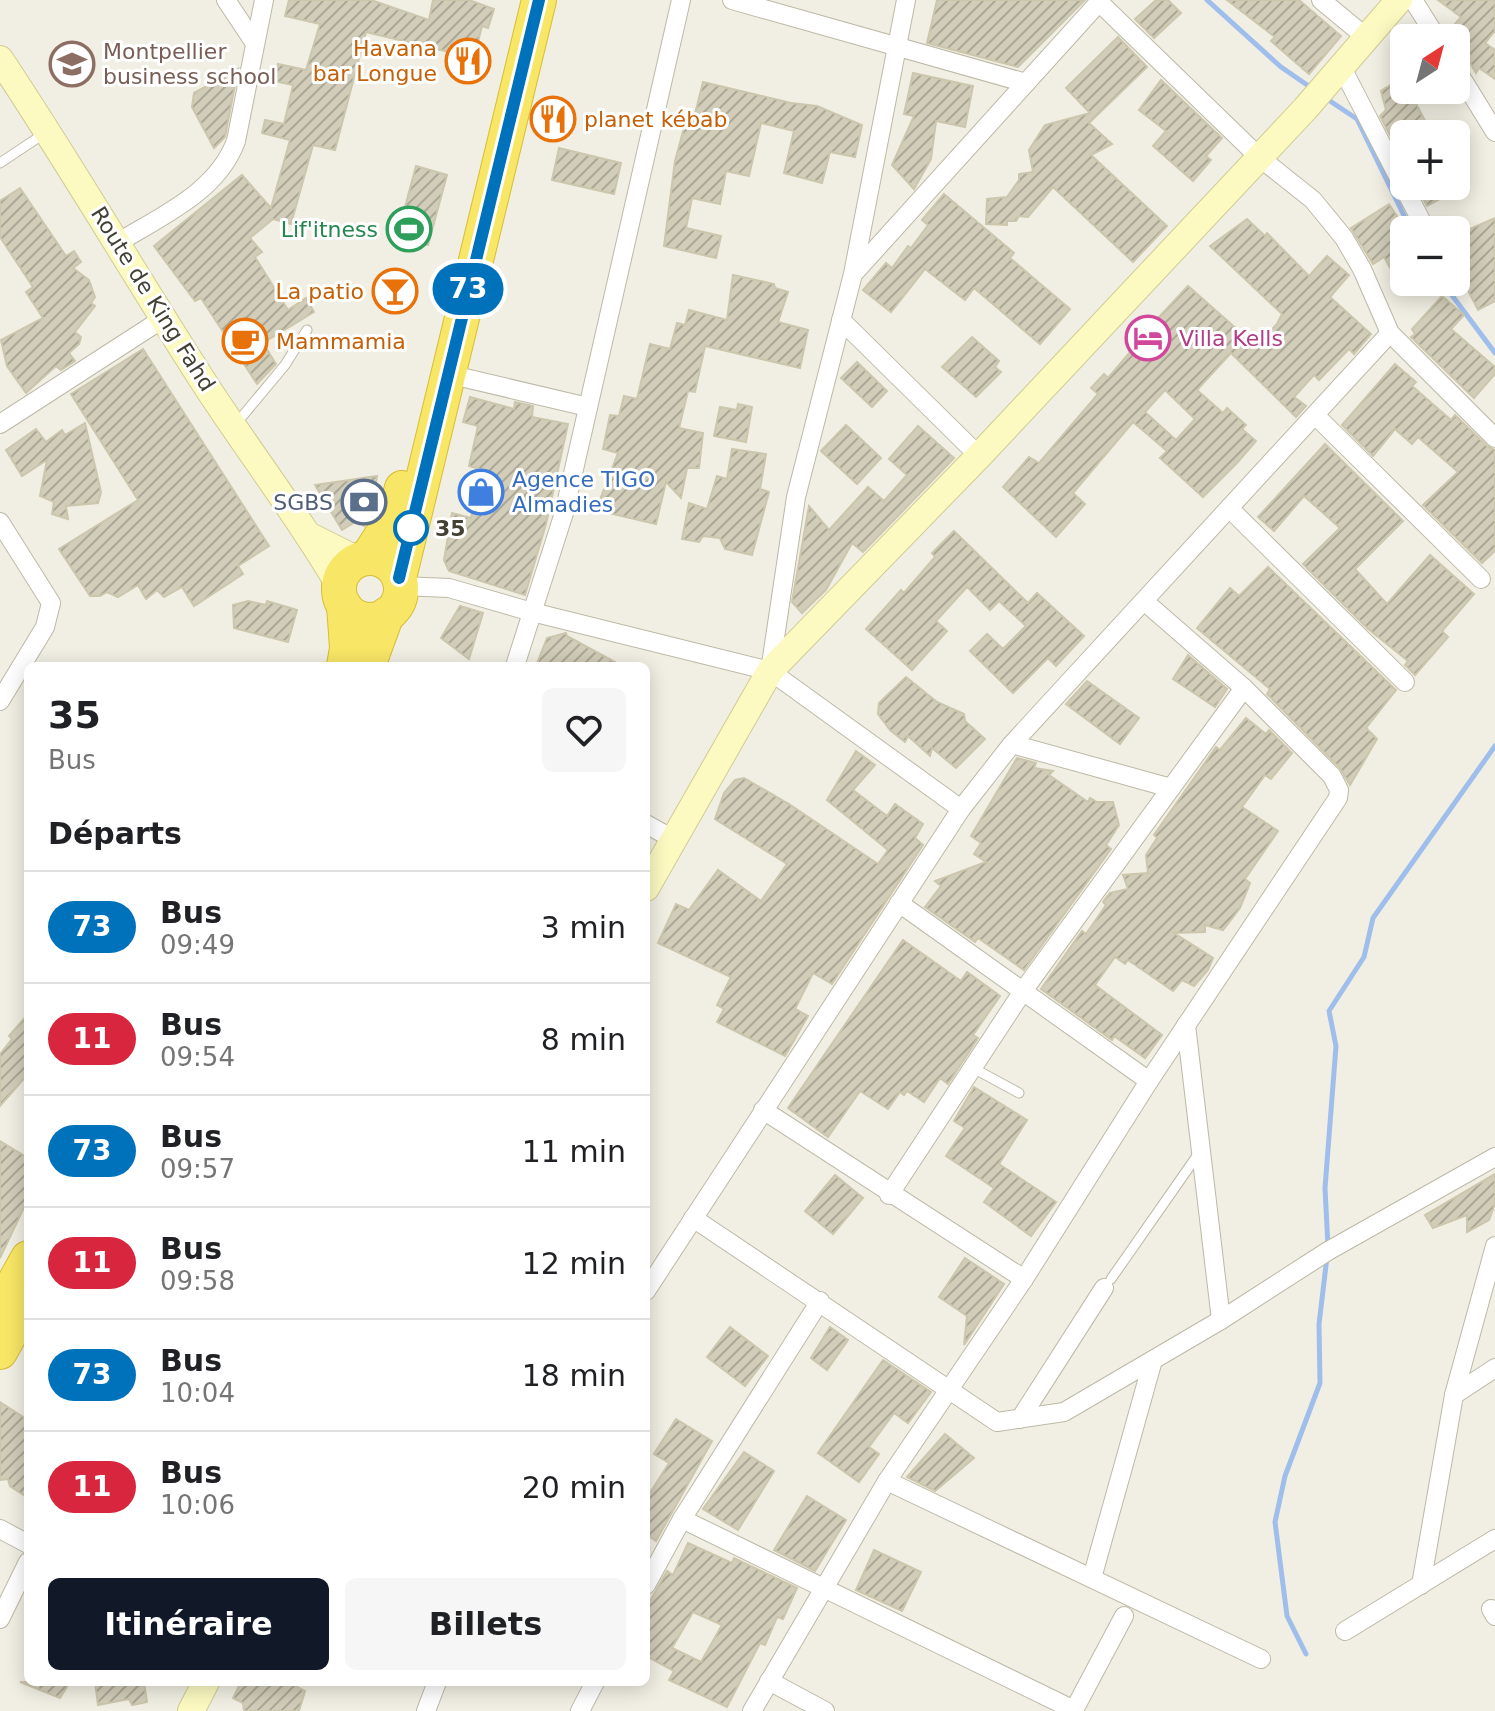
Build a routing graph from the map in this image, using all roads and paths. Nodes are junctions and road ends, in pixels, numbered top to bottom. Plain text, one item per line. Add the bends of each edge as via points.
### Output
1 (226, 0) edge
2 (264, 0) edge
3 (515, 0) edge
4 (539, 0) edge
5 (681, 0) edge
6 (732, 0) edge
7 (906, 0) edge
8 (1321, 0) edge
9 (1399, 0) edge
10 (1413, 0) edge
11 (1101, 2) edge
12 (1428, 24) edge
13 (1367, 38) junction
14 (254, 42) junction
15 (897, 46) junction
16 (0, 59) edge
17 (1339, 72) junction
18 (1026, 83) junction
19 (1470, 92) edge
20 (48, 131) junction
21 (1495, 132) edge
22 (1259, 157) junction
23 (0, 163) edge
24 (1418, 216) edge
25 (119, 242) junction
26 (853, 274) junction
27 (164, 318) junction
28 (841, 320) junction
29 (307, 330) dead end
30 (1390, 333) junction
31 (448, 374) junction
32 (588, 407) junction
33 (1316, 416) junction
34 (0, 424) edge
35 (233, 427) junction
36 (1495, 438) edge
37 (979, 456) junction
38 (1229, 508) junction
39 (0, 522) edge
40 (352, 577) junction
41 (1481, 579) dead end
42 (396, 593) junction
43 (1144, 601) junction
44 (532, 612) junction
45 (345, 662) edge
46 (370, 662) edge
47 (516, 662) edge
48 (770, 671) junction
49 (1405, 682) dead end
50 (1244, 688) junction
51 (0, 701) edge
52 (1012, 744) junction
53 (1171, 788) junction
54 (961, 809) junction
55 (650, 826) edge
56 (673, 839) junction
57 (650, 881) edge
58 (899, 903) junction
59 (1023, 991) junction
60 (1186, 1025) junction
61 (973, 1068) junction
62 (1149, 1081) junction
63 (1019, 1093) dead end
64 (763, 1110) junction
65 (1201, 1151) junction
66 (1495, 1157) edge
67 (889, 1195) junction
68 (693, 1218) junction
69 (1495, 1246) edge
70 (24, 1265) edge
71 (1024, 1279) junction
72 (1108, 1284) joint
73 (650, 1285) edge
74 (820, 1301) junction
75 (0, 1308) edge
76 (24, 1309) edge
77 (1221, 1320) junction
78 (0, 1352) edge
79 (1153, 1360) junction
80 (1495, 1368) edge
81 (948, 1390) junction
82 (1454, 1395) junction
83 (1020, 1419) junction
84 (887, 1481) junction
85 (682, 1519) junction
86 (0, 1529) edge
87 (1495, 1539) edge
88 (24, 1542) edge
89 (24, 1570) edge
90 (650, 1578) edge
91 (1092, 1578) junction
92 (1421, 1585) junction
93 (823, 1588) junction
94 (1124, 1616) dead end
95 (0, 1619) edge
96 (1345, 1631) dead end
97 (1261, 1659) dead end
98 (769, 1681) junction
99 (204, 1686) edge
100 (435, 1686) edge
101 (593, 1686) edge
102 (1041, 1694) junction
103 (191, 1711) edge
104 (426, 1711) edge
105 (580, 1711) edge
106 (752, 1711) edge
107 (825, 1711) edge
108 (1032, 1711) edge

1 - 14 street
2 - 14 street
3 - 40 highway via 400,497 384,535
4 - 31 highway
5 - 32 street
6 - 15 street
7 - 15 street
8 - 13 street
9 - 13 street
10 - 12 street
11 - 18 street
11 - 22 street
13 - 17 street
14 - 25 street via 229,160 209,186
15 - 18 street
15 - 26 street
16 - 20 street, Route de King Fahd
17 - 22 street
17 - 24 street
18 - 26 street
19 - 21 street
20 - 23 lane
20 - 25 street, Route de King Fahd
22 - 30 street via 1313,200 1344,238
22 - 37 street
25 - 27 street, Route de King Fahd
26 - 28 street
27 - 34 street
27 - 35 street, Route de King Fahd
28 - 37 street
28 - 48 street via 796,497
29 - 35 lane
30 - 33 street
30 - 36 street
31 - 32 street
31 - 42 highway
32 - 44 street via 564,513
33 - 38 street
33 - 41 street
35 - 40 street, Route de King Fahd via 310,536
37 - 48 street
38 - 43 street
38 - 49 street
39 - 51 street via 51,603 45,627
40 - 42 highway via 387,562
40 - 42 highway via 353,615 367,619
40 - 45 highway
42 - 44 street via 449,588
42 - 46 highway
43 - 50 street
43 - 52 street
44 - 47 street
44 - 48 street
48 - 54 street
48 - 56 street
50 - 53 street
50 - 60 street via 1332,776 1338,798
52 - 53 street
52 - 54 street
53 - 59 street
54 - 58 street
55 - 56 street
56 - 57 street
58 - 59 street
58 - 64 street
59 - 61 street
59 - 62 street
60 - 62 street
60 - 65 street
61 - 63 lane
61 - 67 street
62 - 71 street
64 - 67 street
64 - 68 street
65 - 72 lane
65 - 77 street
66 - 77 street via 1328,1251
67 - 71 street
68 - 73 street
68 - 74 street
69 - 82 street
70 - 75 highway
71 - 81 street
72 - 83 street
74 - 81 street
74 - 85 street
76 - 78 highway
77 - 79 street
79 - 83 street via 1064,1412
79 - 91 street
80 - 82 street
81 - 83 street via 997,1422
81 - 84 street
82 - 92 street
84 - 91 street
84 - 93 street
85 - 90 street
85 - 93 street
86 - 88 street
87 - 92 street
89 - 95 street
91 - 97 street
92 - 96 street
93 - 98 street
93 - 102 street
94 - 102 street via 1074,1710
98 - 106 street
98 - 107 street
99 - 103 street
100 - 104 street
101 - 105 street
102 - 108 street

